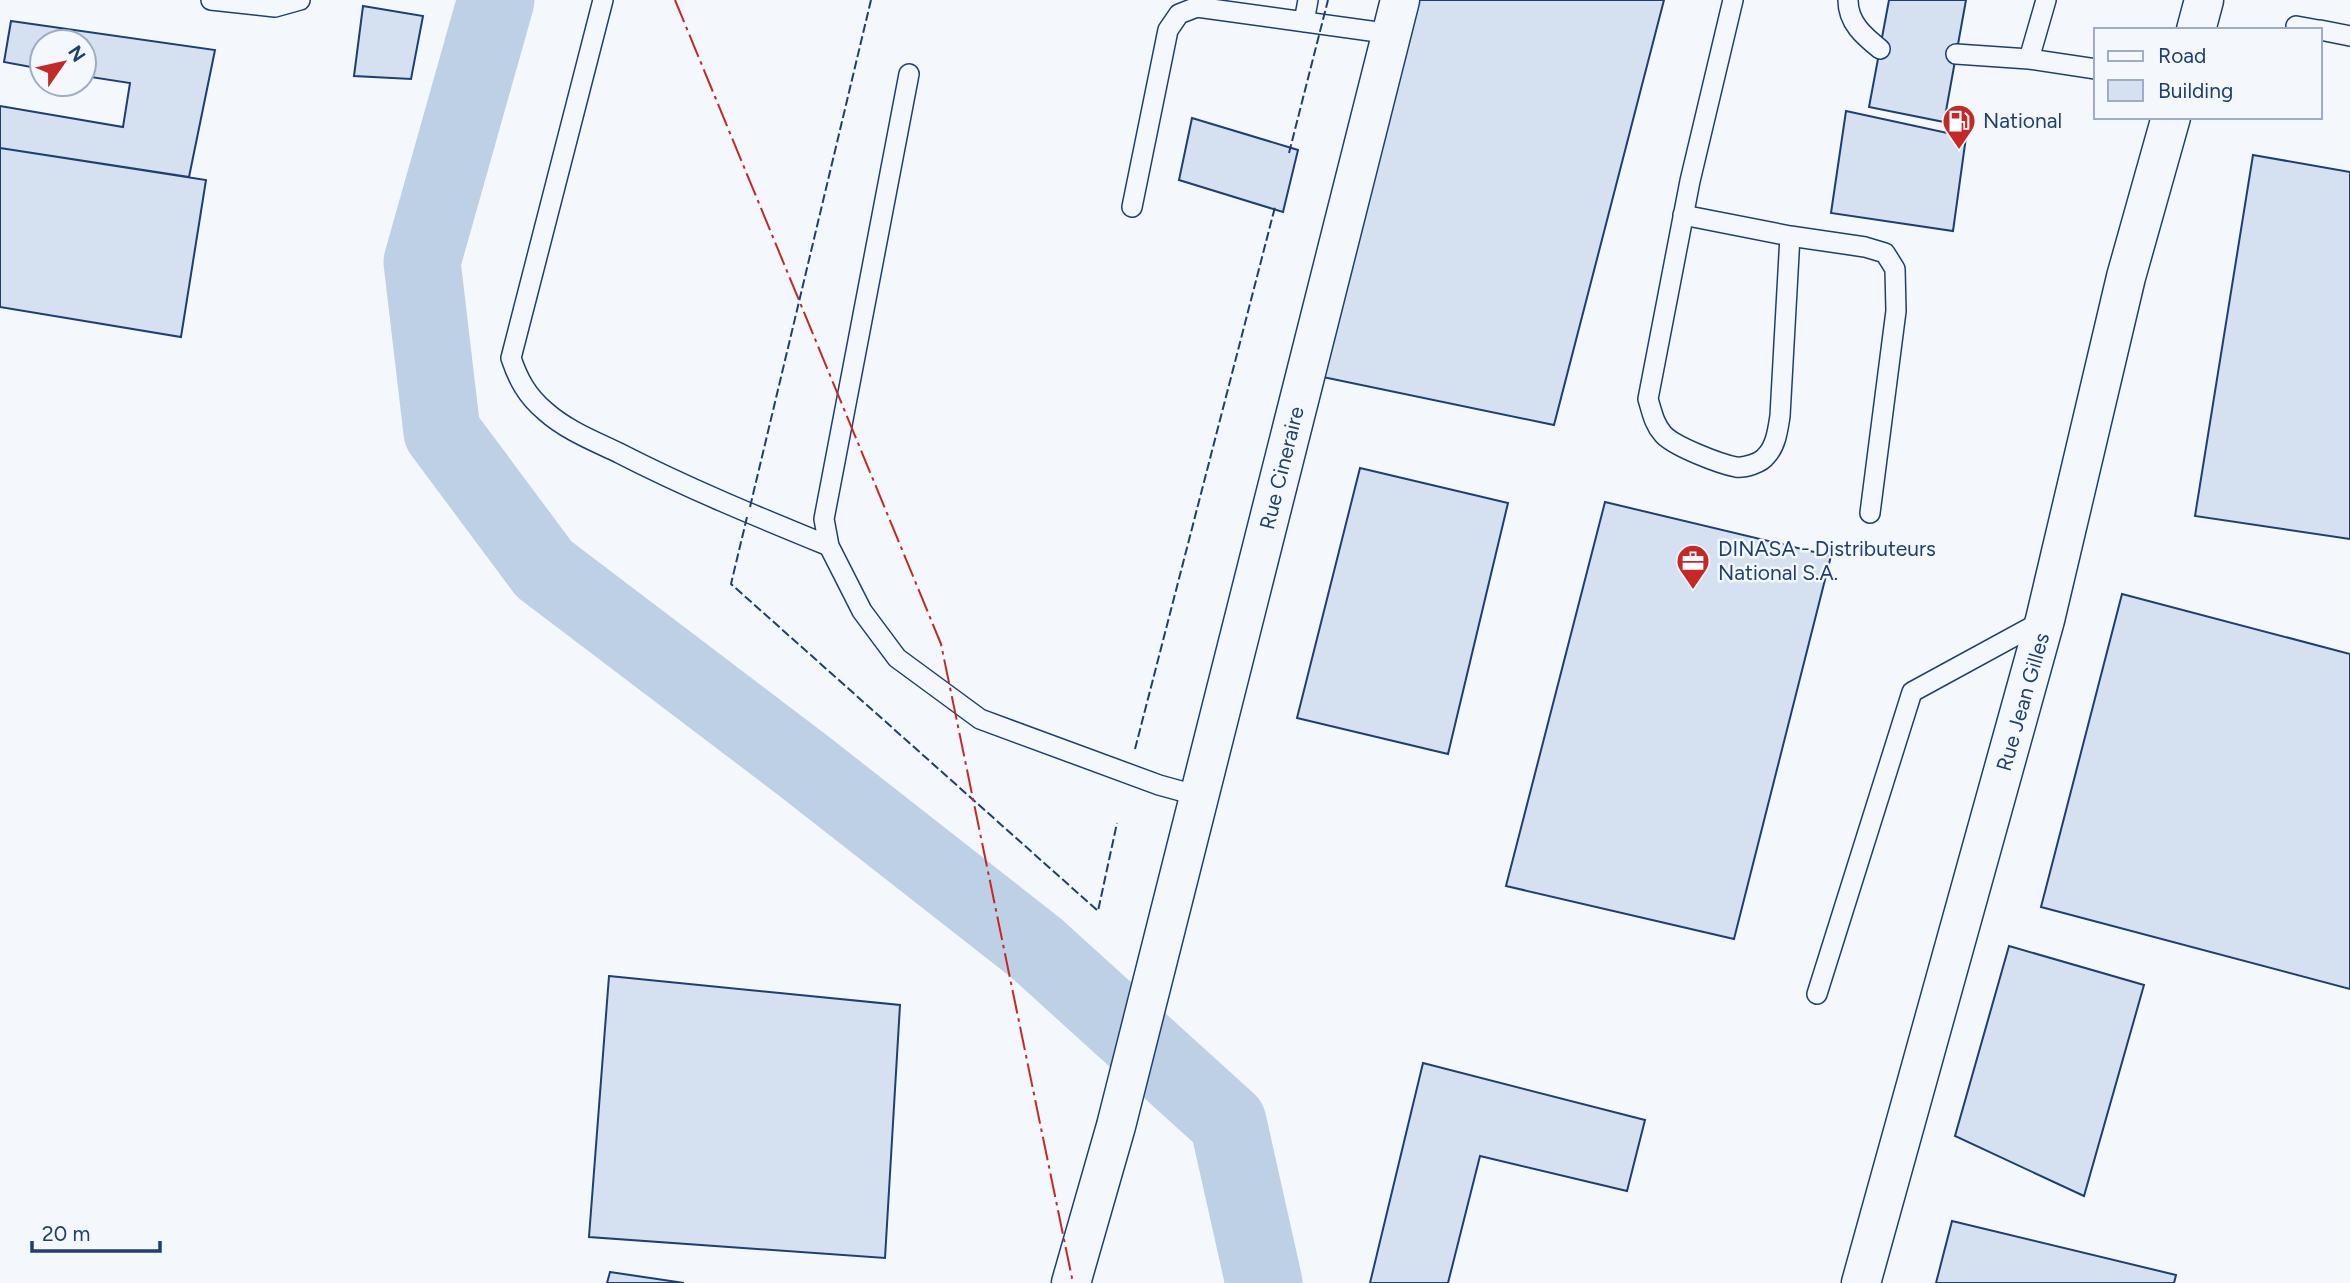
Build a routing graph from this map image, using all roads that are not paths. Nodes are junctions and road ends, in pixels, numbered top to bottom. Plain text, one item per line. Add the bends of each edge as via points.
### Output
1 (211, 0) edge
2 (300, 0) edge
3 (603, 0) edge
4 (1308, 0) edge
5 (1733, 0) edge
6 (1848, 0) edge
7 (2046, 0) edge
8 (2204, 0) edge
9 (1396, 17) edge
10 (1304, 22) junction
11 (2296, 26) dead end
12 (2197, 28) edge
13 (2308, 28) edge
14 (2322, 31) edge
15 (2350, 36) edge
16 (1880, 48) dead end
17 (1956, 54) dead end
18 (2029, 59) junction
19 (2094, 69) edge
20 (909, 74) dead end
21 (2170, 119) edge
22 (1132, 207) dead end
23 (1683, 215) junction
24 (1790, 236) junction
25 (1870, 513) dead end
26 (829, 546) junction
27 (2045, 620) junction
28 (1199, 796) junction
29 (1817, 994) dead end
30 (1071, 1283) edge
31 (1861, 1283) edge

1 - 2 lane via 275,7
3 - 26 lane via 511,358 516,375 526,392 567,427 678,483
4 - 10 lane
5 - 23 lane
6 - 16 lane via 1857,31
7 - 18 lane
8 - 12 street
9 - 10 lane
9 - 28 street, Rue Cineraire
10 - 22 lane via 1197,7 1179,14 1168,30
11 - 13 lane
14 - 15 lane
17 - 18 lane
18 - 19 lane
20 - 26 lane via 824,519
21 - 27 street, Rue Jean Gilles via 2126,277
23 - 24 lane
23 - 24 lane via 1648,399 1664,436 1738,467 1766,457 1776,438
24 - 25 lane via 1885,253 1895,269 1896,311
26 - 28 lane via 862,611 897,658 980,719
27 - 29 lane via 1912,692
27 - 31 street, Rue Jean Gilles
28 - 30 street, Rue Cineraire via 1116,1126

